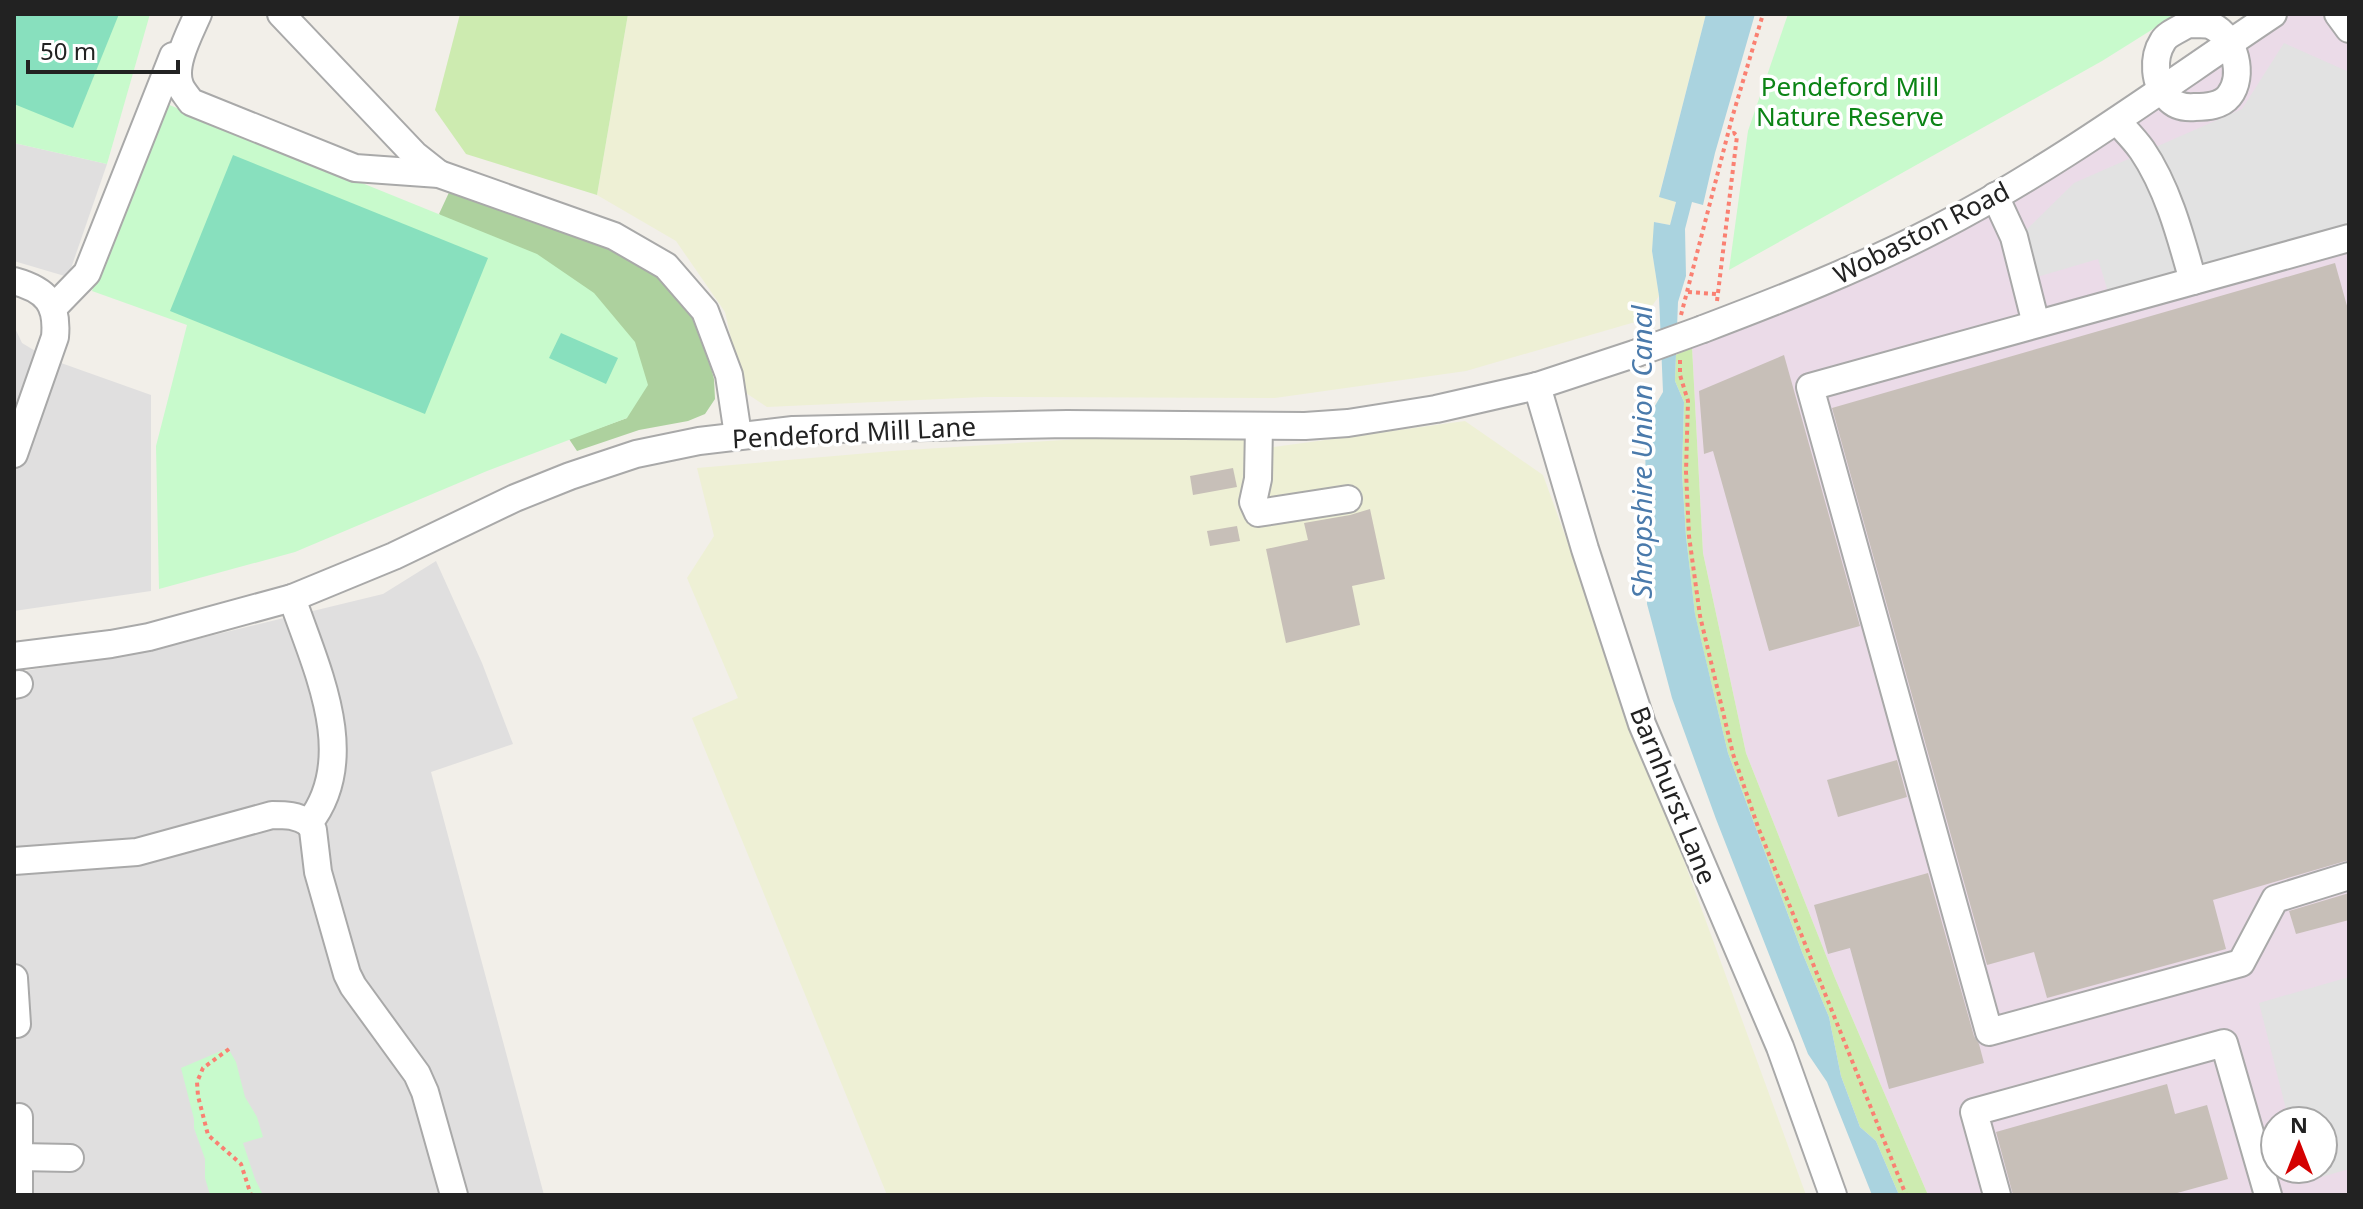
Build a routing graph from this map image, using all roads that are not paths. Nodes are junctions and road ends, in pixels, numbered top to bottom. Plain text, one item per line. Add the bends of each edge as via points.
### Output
1 (190, 14) edge
2 (198, 14) edge
3 (281, 14) edge
4 (2273, 14) edge
5 (2338, 14) edge
6 (2349, 29) edge
7 (2230, 43) junction
8 (2161, 91) junction
9 (2117, 121) junction
10 (439, 174) junction
11 (1995, 196) junction
12 (2349, 238) edge
13 (14, 281) edge
14 (2193, 281) junction
15 (54, 307) junction
16 (2036, 324) junction
17 (1537, 386) junction
18 (1259, 426) junction
19 (738, 435) junction
20 (14, 454) edge
21 (1348, 499) dead end
22 (292, 598) junction
23 (14, 656) edge
24 (309, 823) junction
25 (14, 861) edge
26 (2349, 876) edge
27 (14, 978) edge
28 (17, 1024) dead end
29 (19, 1117) dead end
30 (19, 1157) junction
31 (70, 1158) dead end
32 (19, 1195) edge
33 (454, 1195) edge
34 (1833, 1195) edge
35 (1997, 1195) edge
36 (2268, 1195) edge

1 - 15 street via 87,273
2 - 10 street via 180,63 179,83 191,102 355,168
3 - 10 street
4 - 7 street, Wobaston Road
5 - 6 street
7 - 8 street, Wobaston Road
7 - 8 street via 2212,26 2188,24 2163,39 2155,64
7 - 8 street via 2237,76 2229,96 2215,106 2175,105
8 - 9 street, Wobaston Road
9 - 11 street, Wobaston Road
9 - 14 street via 2143,151 2159,183
10 - 19 street via 614,236 666,266 705,311 729,375
11 - 16 street via 2014,237
11 - 17 street, Wobaston Road, bridge via 1887,254 1788,297 1692,326 1637,353
12 - 14 street
13 - 15 street via 45,296
14 - 16 street
15 - 20 street via 55,337
16 - 26 street via 1810,387 1989,1032 2241,963 2275,899
17 - 18 street, Pendeford Mill Lane via 1348,423
17 - 34 street, Barnhurst Lane via 1642,724 1780,1047
18 - 19 street, Pendeford Mill Lane via 1037,425
18 - 21 street via 1256,511
19 - 22 street, Pendeford Mill Lane via 648,451 570,476
22 - 23 street, Pendeford Mill Lane via 149,637
22 - 24 street via 333,730 325,795
24 - 25 street via 272,815 137,852
24 - 33 street via 347,974 417,1074
27 - 28 street
29 - 30 street
30 - 31 street
30 - 32 street
35 - 36 street via 1974,1112 2224,1043

